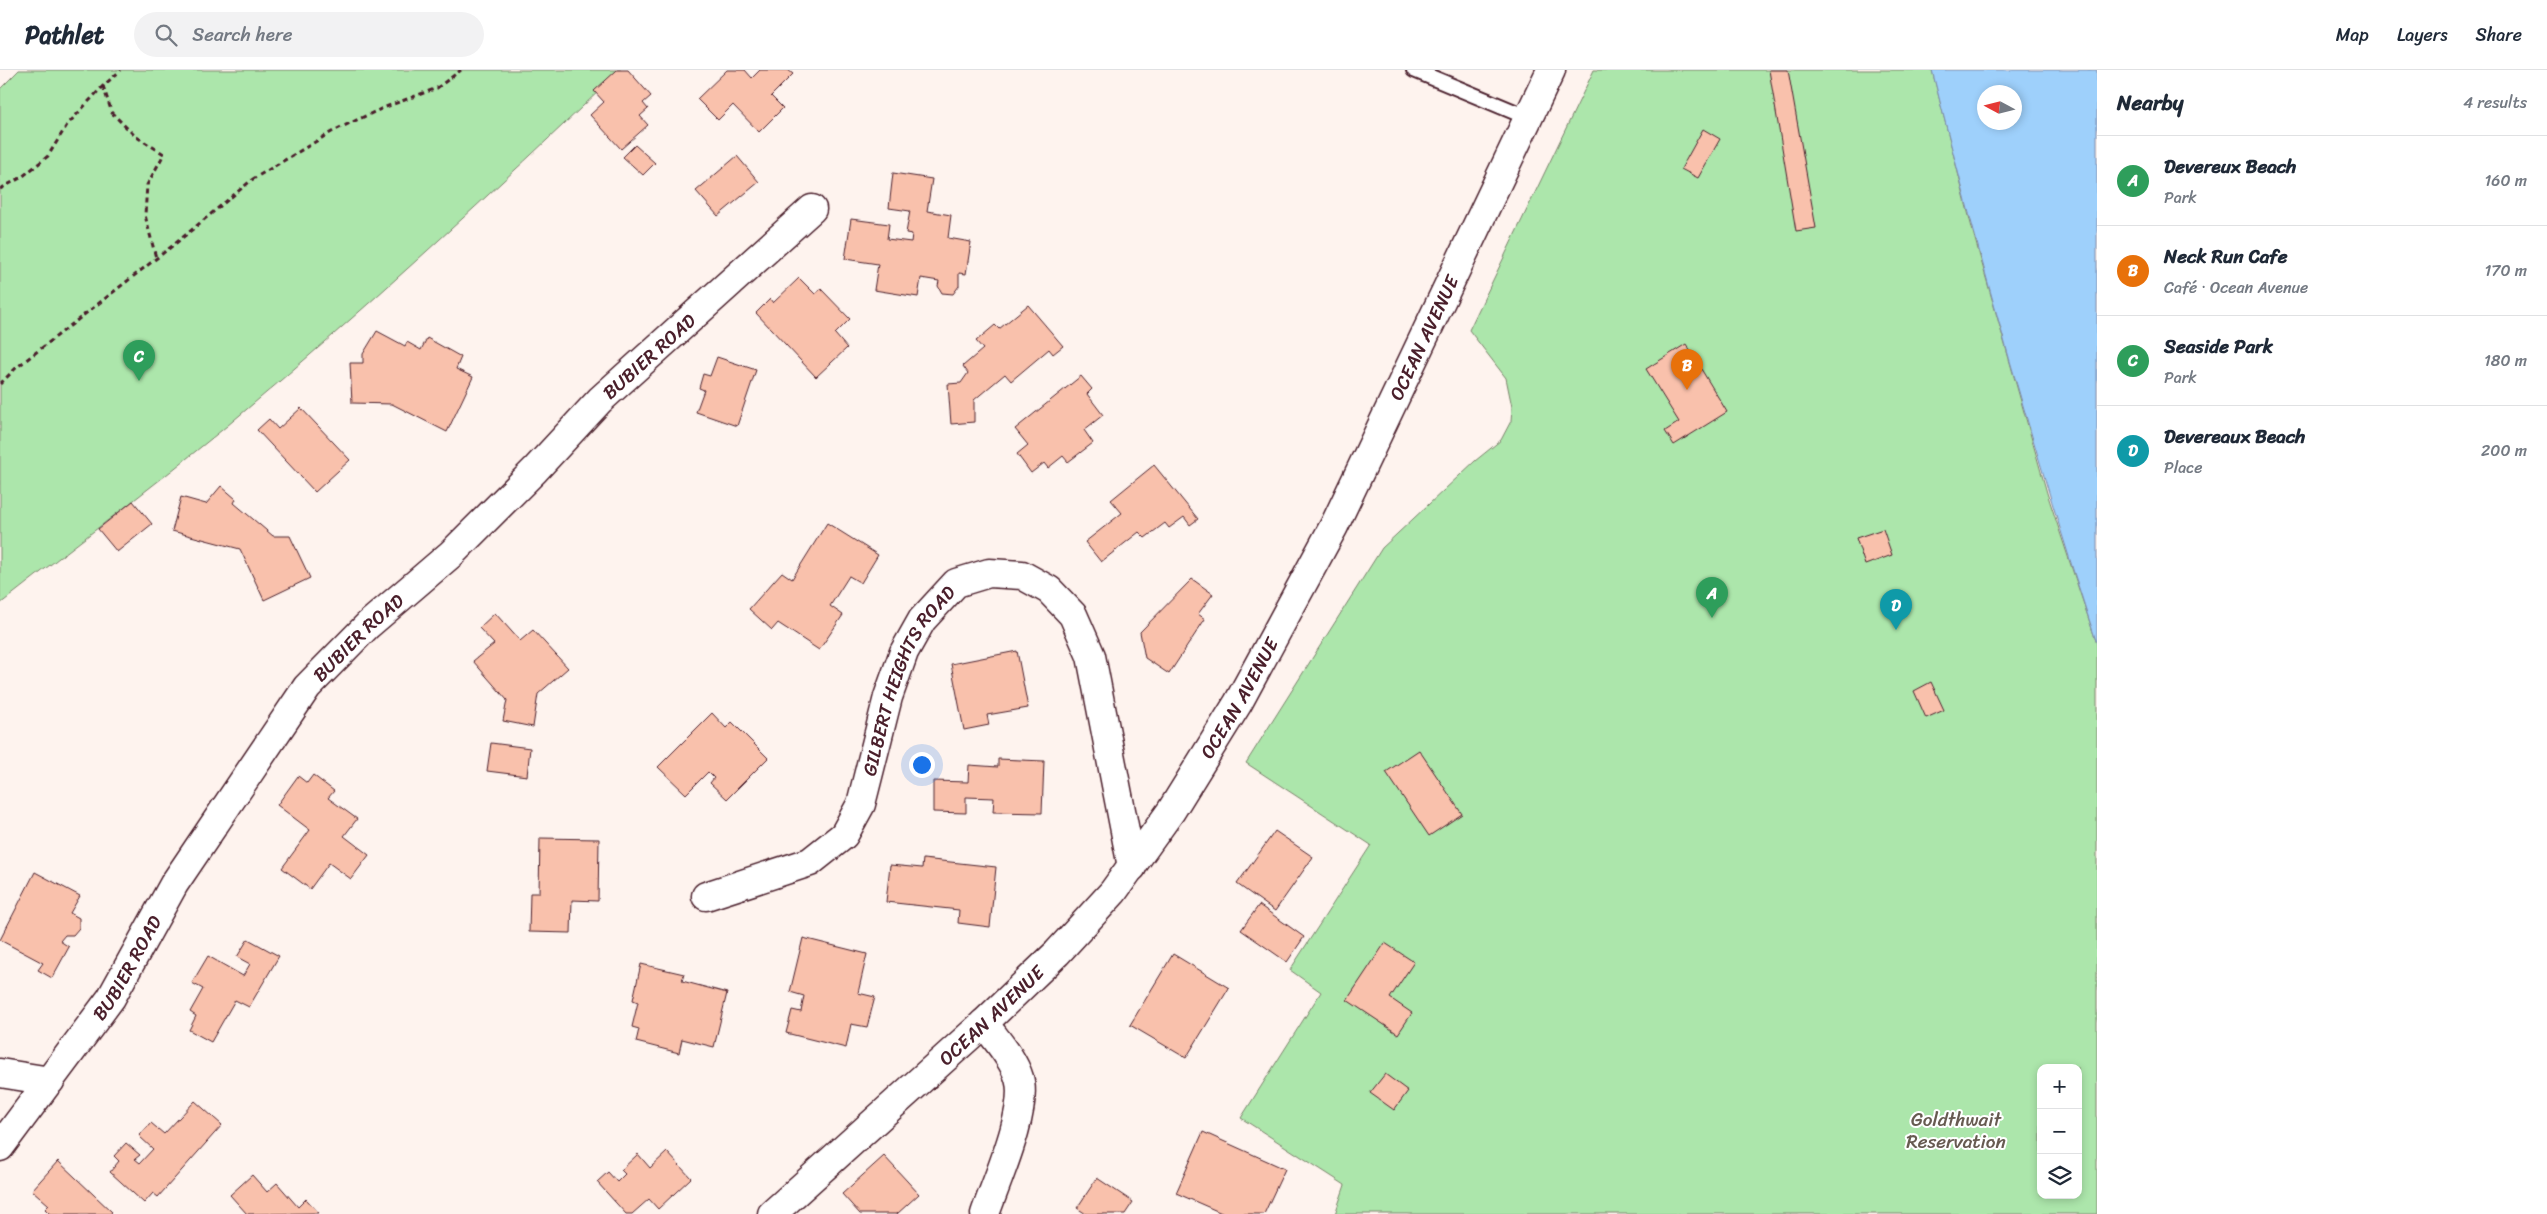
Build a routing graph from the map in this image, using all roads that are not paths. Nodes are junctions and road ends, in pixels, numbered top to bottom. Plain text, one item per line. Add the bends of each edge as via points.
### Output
1 (1414, 70) edge
2 (1551, 70) edge
3 (1529, 118) junction
4 (812, 209) dead end
5 (1132, 867) junction
6 (706, 896) dead end
7 (984, 1023) junction
8 (0, 1074) edge
9 (50, 1081) junction
10 (0, 1147) edge
11 (772, 1214) edge
12 (985, 1214) edge

1 - 3 lane
2 - 3 street, OCEAN AVENUE
3 - 5 street, OCEAN AVENUE via 1416,358 1311,569 1198,770
4 - 9 street, BUBIER ROAD via 600,400 449,556 368,625 307,687 174,884 111,998
5 - 6 street, GILBERT HEIGHTS ROAD via 1091,656 1073,615 1049,590 1022,575 989,573 956,583 922,620 904,652 888,697 861,804 844,835 810,862
5 - 7 street, OCEAN AVENUE via 1079,931
7 - 11 street, OCEAN AVENUE
7 - 12 street via 1014,1066 1021,1096 1016,1125
8 - 9 street
9 - 10 street, BUBIER ROAD

